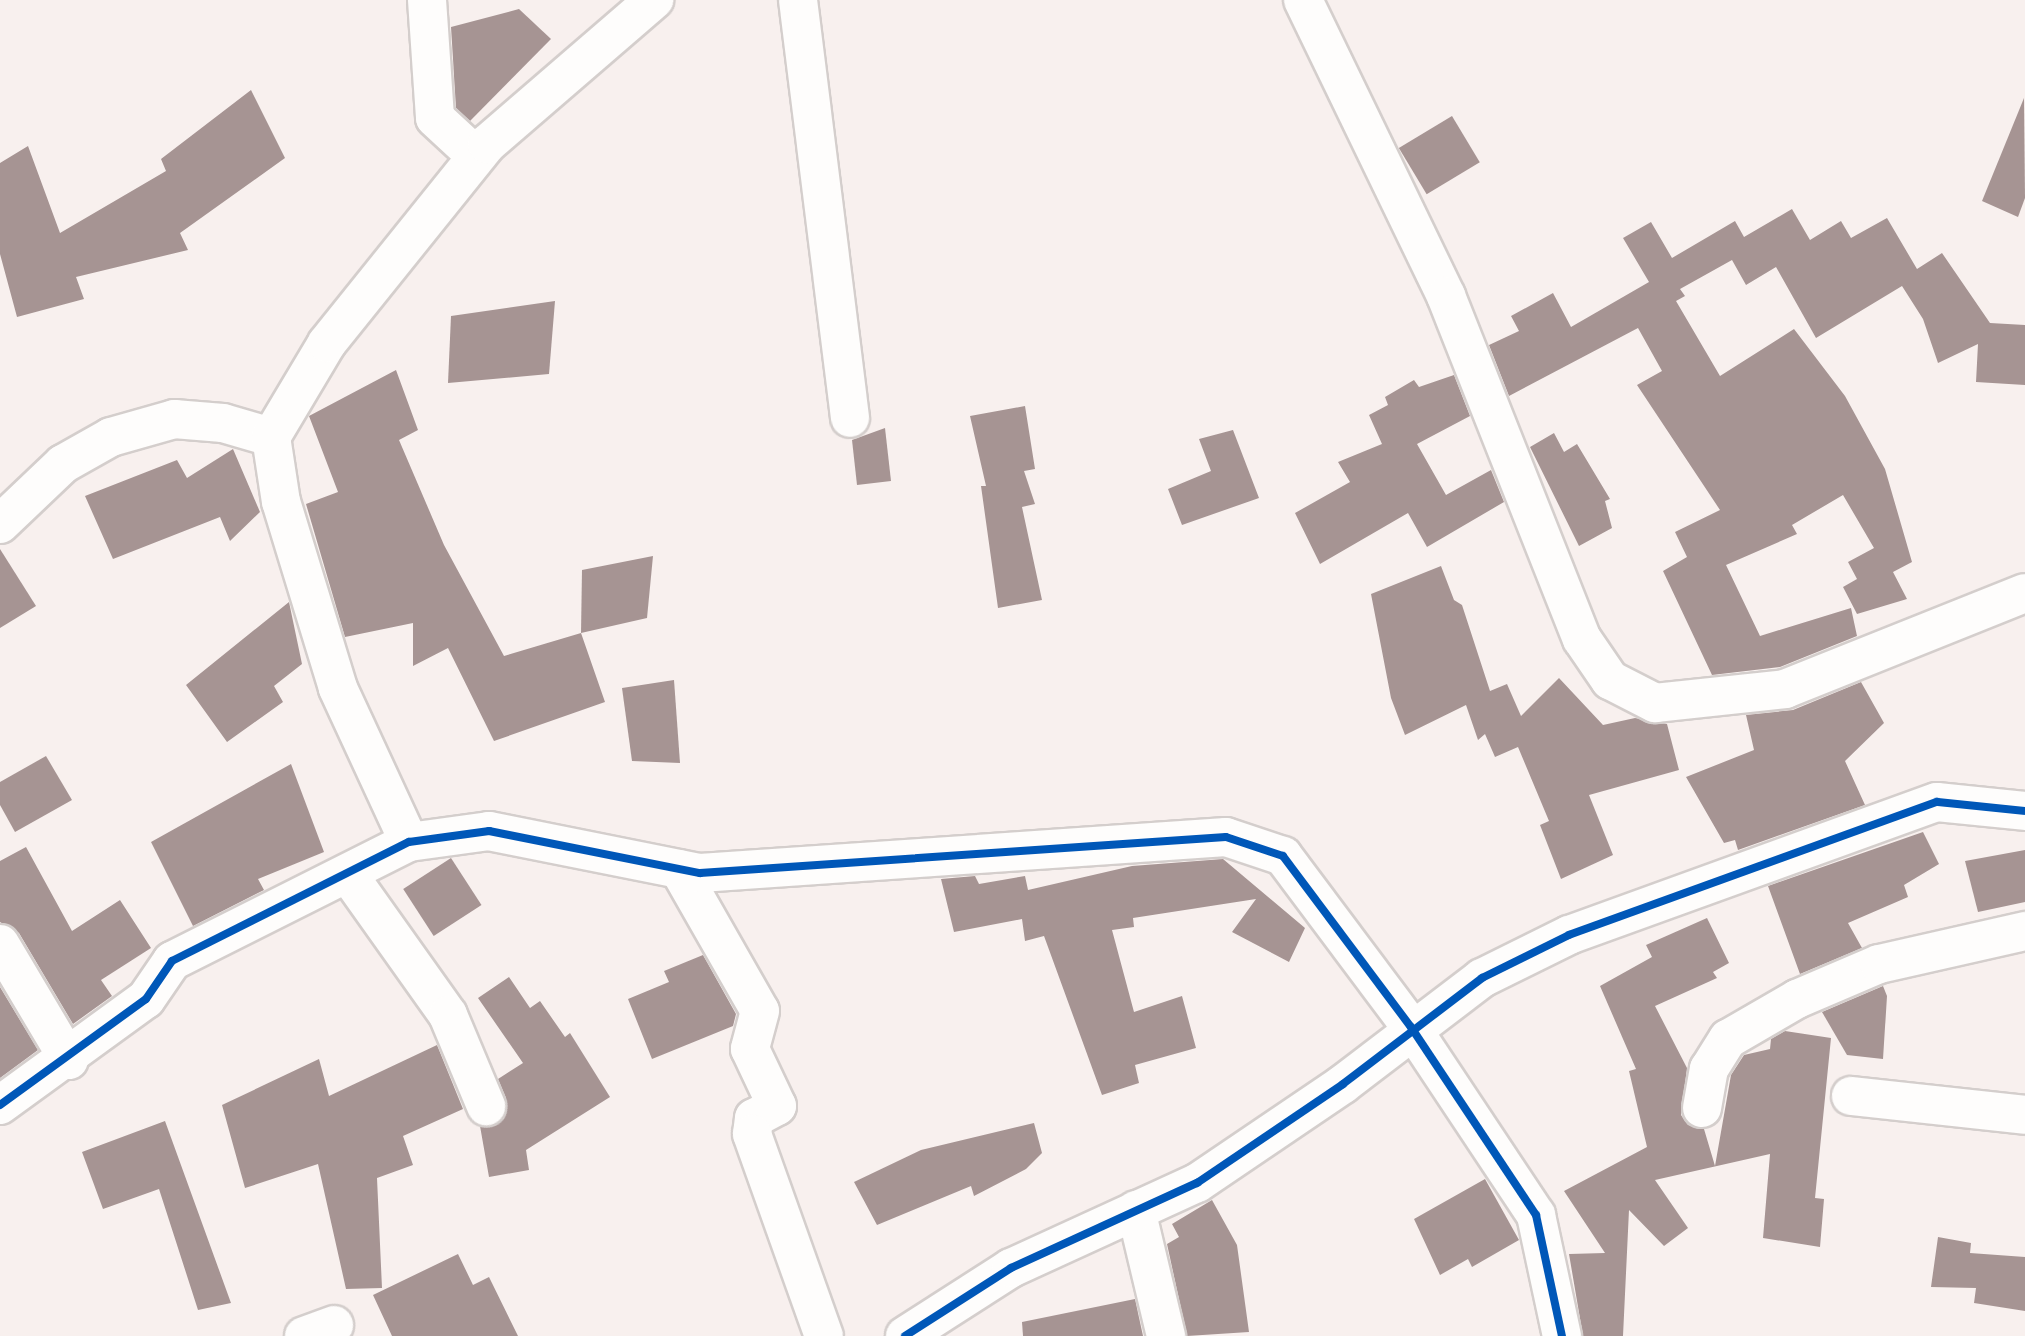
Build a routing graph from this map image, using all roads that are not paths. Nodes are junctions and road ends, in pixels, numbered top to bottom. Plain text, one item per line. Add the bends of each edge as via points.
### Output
1 (427, 0) edge
2 (654, 0) edge
3 (798, 0) edge
4 (1303, 0) edge
5 (476, 156) junction
6 (850, 418) dead end
7 (271, 437) junction
8 (0, 524) edge
9 (2025, 593) edge
10 (2025, 811) edge
11 (409, 842) junction
12 (679, 869) junction
13 (350, 877) junction
14 (2025, 931) edge
15 (0, 944) edge
16 (1411, 1027) junction
17 (69, 1060) junction
18 (1851, 1096) dead end
19 (0, 1105) edge
20 (486, 1106) dead end
21 (1702, 1108) dead end
22 (2025, 1115) edge
23 (1136, 1210) junction
24 (824, 1336) edge
25 (905, 1336) edge
26 (1166, 1336) edge
27 (1562, 1336) edge

1 - 5 street via 435,118
2 - 5 street
3 - 6 street
4 - 9 street via 1446,296 1582,639 1610,680 1655,703 1785,689
5 - 7 street via 327,343
7 - 8 street via 223,423 174,419 111,437 63,464
7 - 11 street via 281,502 338,688
10 - 16 street via 1937,802 1817,844 1569,935 1482,978
11 - 12 street via 489,831
11 - 13 street
12 - 16 street via 700,873 1226,837 1283,856
12 - 24 street via 760,1011 750,1049 777,1106 754,1118 752,1134
13 - 17 street via 172,961 146,999
13 - 20 street via 448,1015
14 - 21 street via 1879,964 1797,999 1728,1039 1709,1069
15 - 17 street
16 - 23 street via 1343,1084 1197,1183
16 - 27 street via 1536,1215
17 - 19 street
18 - 22 street
23 - 25 street via 1011,1268
23 - 26 street

